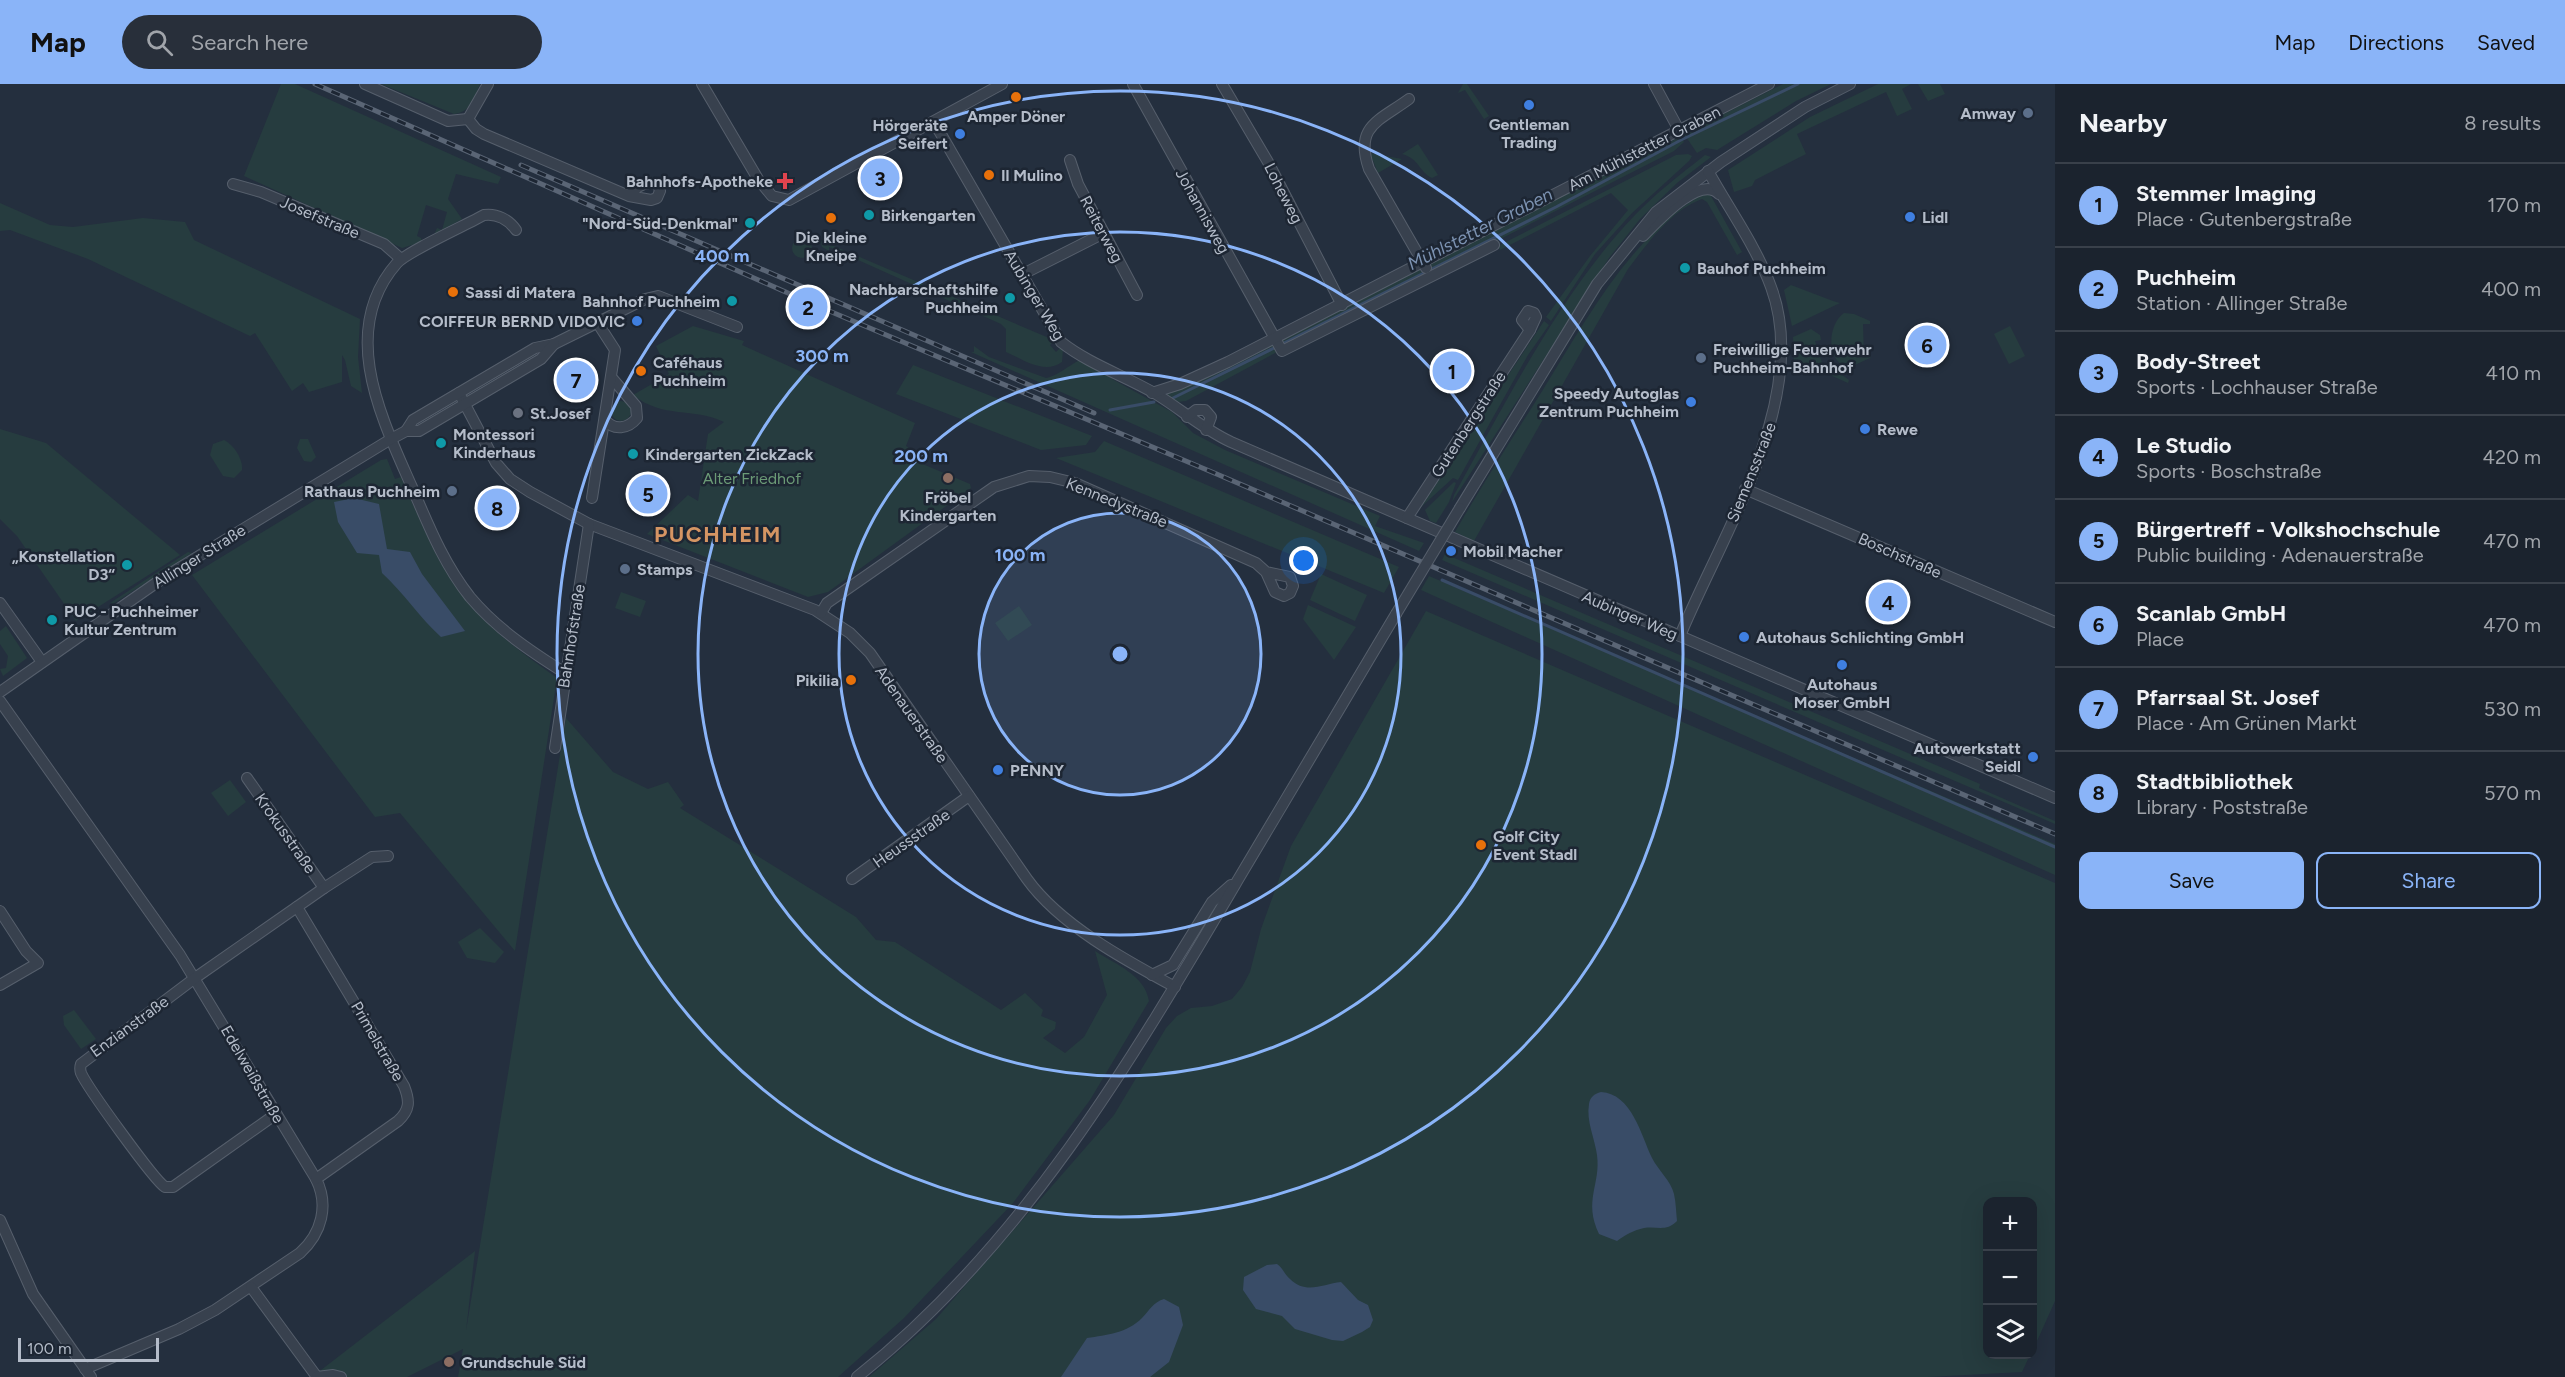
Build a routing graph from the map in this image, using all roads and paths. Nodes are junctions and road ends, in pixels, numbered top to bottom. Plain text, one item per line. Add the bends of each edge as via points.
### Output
1 (365, 84) edge
2 (488, 84) edge
3 (702, 84) edge
4 (1002, 84) edge
5 (1133, 84) edge
6 (1222, 84) edge
7 (1654, 84) edge
8 (1769, 84) edge
9 (1850, 84) edge
10 (1409, 99) dead end
11 (468, 119) junction
12 (934, 122) junction
13 (1679, 130) junction
14 (1070, 160) dead end
15 (1707, 171) junction
16 (233, 184) dead end
17 (629, 196) dead end
18 (1724, 199) junction
19 (516, 230) dead end
20 (1104, 233) junction
21 (1494, 245) dead end
22 (401, 259) junction
23 (1427, 270) junction
24 (1021, 275) junction
25 (1597, 284) junction
26 (1137, 295) dead end
27 (1342, 305) junction
28 (597, 322) junction
29 (737, 327) dead end
30 (1530, 330) dead end
31 (1278, 343) junction
32 (611, 377) junction
33 (461, 398) junction
34 (1160, 398) junction
35 (1187, 417) junction
36 (605, 420) junction
37 (1206, 430) junction
38 (391, 440) junction
39 (1745, 489) junction
40 (592, 498) dead end
41 (1407, 518) junction
42 (589, 524) junction
43 (1266, 572) dead end
44 (0, 603) edge
45 (821, 613) junction
46 (2055, 622) edge
47 (1680, 636) junction
48 (42, 662) junction
49 (565, 674) junction
50 (0, 692) edge
51 (0, 701) edge
52 (555, 748) dead end
53 (247, 778) dead end
54 (969, 796) junction
55 (2055, 798) edge
56 (388, 856) dead end
57 (1240, 876) junction
58 (852, 879) dead end
59 (324, 888) junction
60 (297, 907) junction
61 (0, 910) edge
62 (1152, 975) junction
63 (195, 978) junction
64 (0, 985) edge
65 (1175, 987) junction
66 (276, 1114) junction
67 (316, 1179) junction
68 (0, 1220) edge
69 (251, 1287) junction
70 (88, 1373) edge
71 (317, 1377) edge
72 (341, 1377) edge
73 (857, 1377) edge

1 - 11 street via 448,121
2 - 11 street
3 - 12 street via 758,179 779,199 802,195
4 - 12 street
5 - 31 street, Johannisweg
6 - 27 street, Loheweg via 1269,162
7 - 13 street
8 - 13 street, Am Mühlstetter Graben
9 - 15 street via 1805,107
10 - 23 street via 1371,125 1364,153 1369,169
11 - 17 street via 484,134
12 - 24 street, Aubinger Weg
13 - 23 street, Am Mühlstetter Graben
14 - 20 street, Reiterweg
15 - 18 street, Siemensstraße
15 - 25 street via 1656,212
16 - 22 street, Josefstraße via 384,244
18 - 25 street via 1716,191 1699,189 1643,235
18 - 39 street, Siemensstraße via 1771,287 1780,334 1777,404
19 - 22 street via 512,223 498,216 484,215
20 - 24 street
20 - 26 street, Reiterweg
21 - 23 street, Am Mühlstetter Graben
22 - 38 street via 375,305 368,352 372,388
23 - 27 street, Am Mühlstetter Graben
23 - 31 street, Am Mühlstetter Graben via 1282,351
24 - 34 street, Aubinger Weg via 1061,342
25 - 57 street, bridge
27 - 31 street, Am Mühlstetter Graben
28 - 29 street, Allinger Straße via 658,296
28 - 32 street via 615,350
28 - 33 street, Allinger Straße via 554,344 535,348
30 - 41 street, Gutenbergstraße
31 - 34 street, Am Mühlstetter Graben via 1180,384
32 - 36 street
32 - 36 street via 636,406 637,418 625,427 615,427
33 - 38 street, Allinger Straße via 419,431 406,431
33 - 42 street, Adenauerstraße via 496,463 510,479
34 - 35 street, Aubinger Weg
35 - 37 street, Aubinger Weg
35 - 37 street via 1199,410 1207,412 1211,421
36 - 40 street
37 - 41 street, Aubinger Weg
38 - 48 street, Allinger Straße via 200,554
38 - 49 street via 444,560 471,597 497,626
39 - 46 street, Boschstraße
39 - 47 street, Siemensstraße
41 - 47 street, Aubinger Weg
42 - 45 street, Adenauerstraße
42 - 49 street, Bahnhofstraße
43 - 45 street, Kennedystraße via 1256,563 1075,483 1029,476 994,487 827,603
44 - 48 street
45 - 54 street, Adenauerstraße via 870,653
47 - 55 street, Aubinger Weg
48 - 50 street, Allinger Straße
49 - 52 street, Bahnhofstraße
51 - 63 street, Edelweißstraße
53 - 59 street, Krokusstraße
54 - 58 street, Heussstraße
54 - 62 street, Adenauerstraße via 1047,903 1075,926
56 - 59 street, Enzianstraße via 372,857
57 - 62 street via 1212,902 1173,965
57 - 65 street
59 - 60 street, Enzianstraße
60 - 63 street, Enzianstraße
60 - 67 street, Primelstraße via 404,1086 409,1102 398,1121
61 - 64 street via 38,963
62 - 65 street, Adenauerstraße
63 - 66 street, Edelweißstraße
63 - 66 street, Enzianstraße via 85,1058 82,1074 165,1187 173,1187
65 - 73 street via 1094,1116 1020,1213 948,1294
66 - 67 street, Edelweißstraße
67 - 69 street, Edelweißstraße via 323,1203 315,1237 300,1253
68 - 70 street via 34,1296
69 - 70 street, Edelweißstraße via 179,1329
69 - 71 street
71 - 72 street

